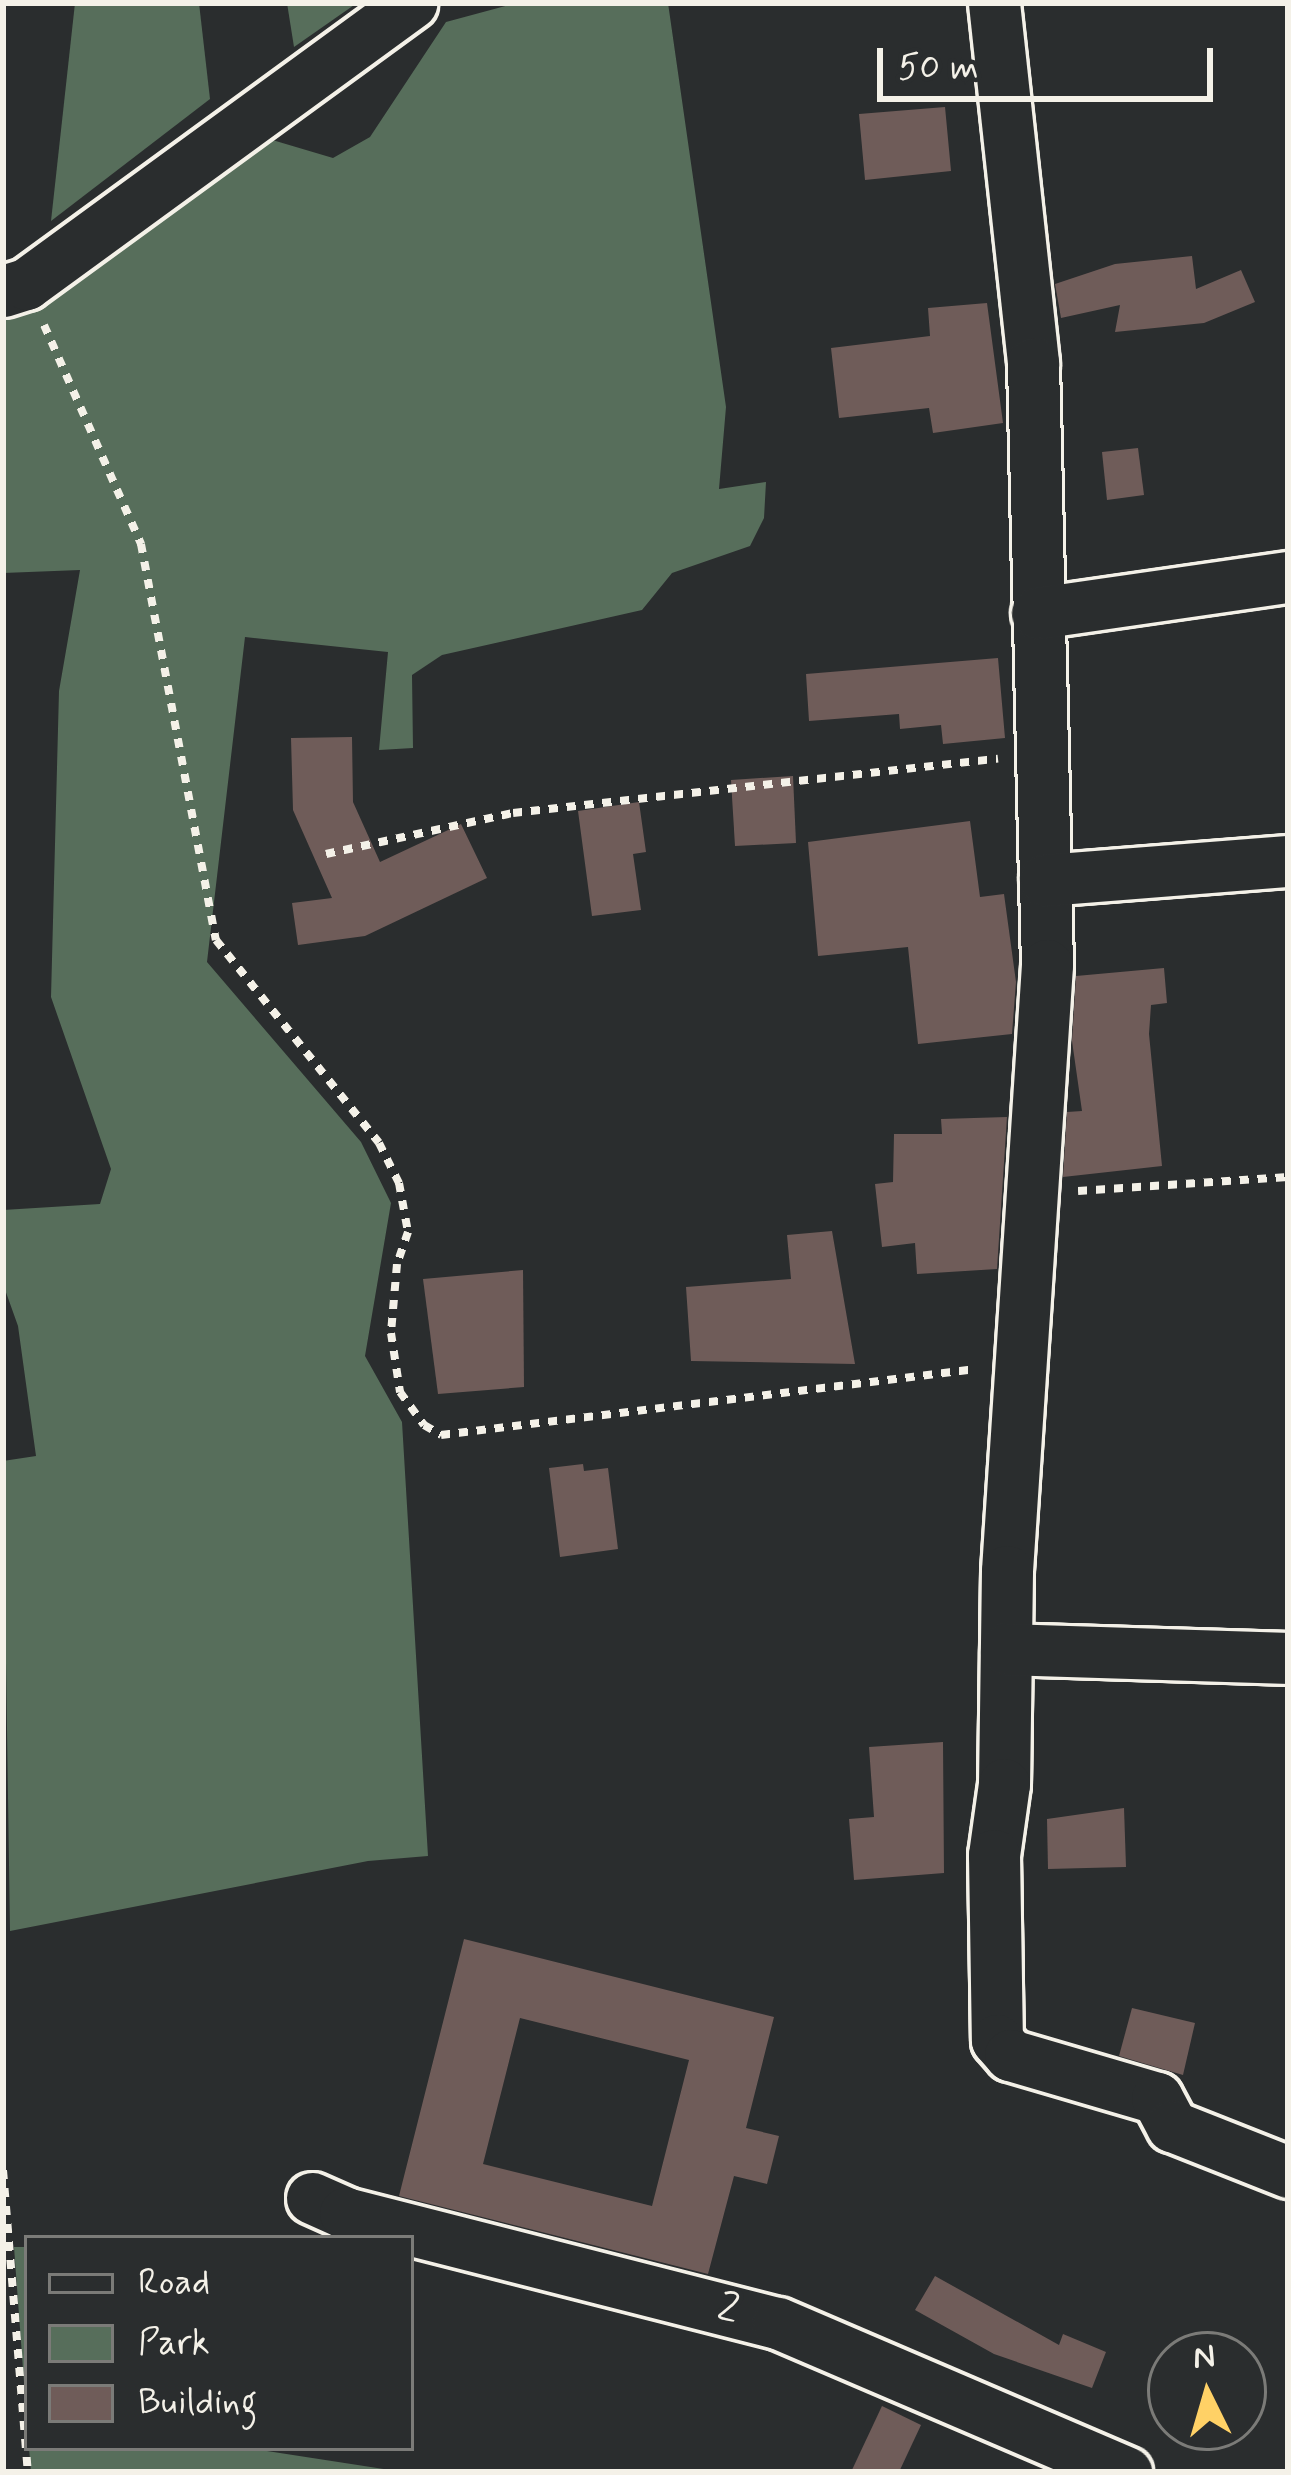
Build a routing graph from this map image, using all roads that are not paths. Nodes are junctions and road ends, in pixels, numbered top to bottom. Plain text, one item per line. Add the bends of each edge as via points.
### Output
1 (412, 3) edge
2 (994, 3) edge
3 (15, 288) edge
4 (1288, 577) edge
5 (1037, 613) junction
6 (1288, 861) edge
7 (1045, 880) junction
8 (1006, 1649) junction
9 (1288, 1658) edge
10 (1288, 2172) edge
11 (312, 2198) dead end
12 (1126, 2472) edge

1 - 3 street
2 - 5 street via 1034,363
4 - 5 street
5 - 7 street
6 - 7 street
7 - 8 street
8 - 9 street
8 - 10 street via 994,1856 997,2040 1010,2055 1157,2098 1172,2126
11 - 12 street, 2 via 778,2323

